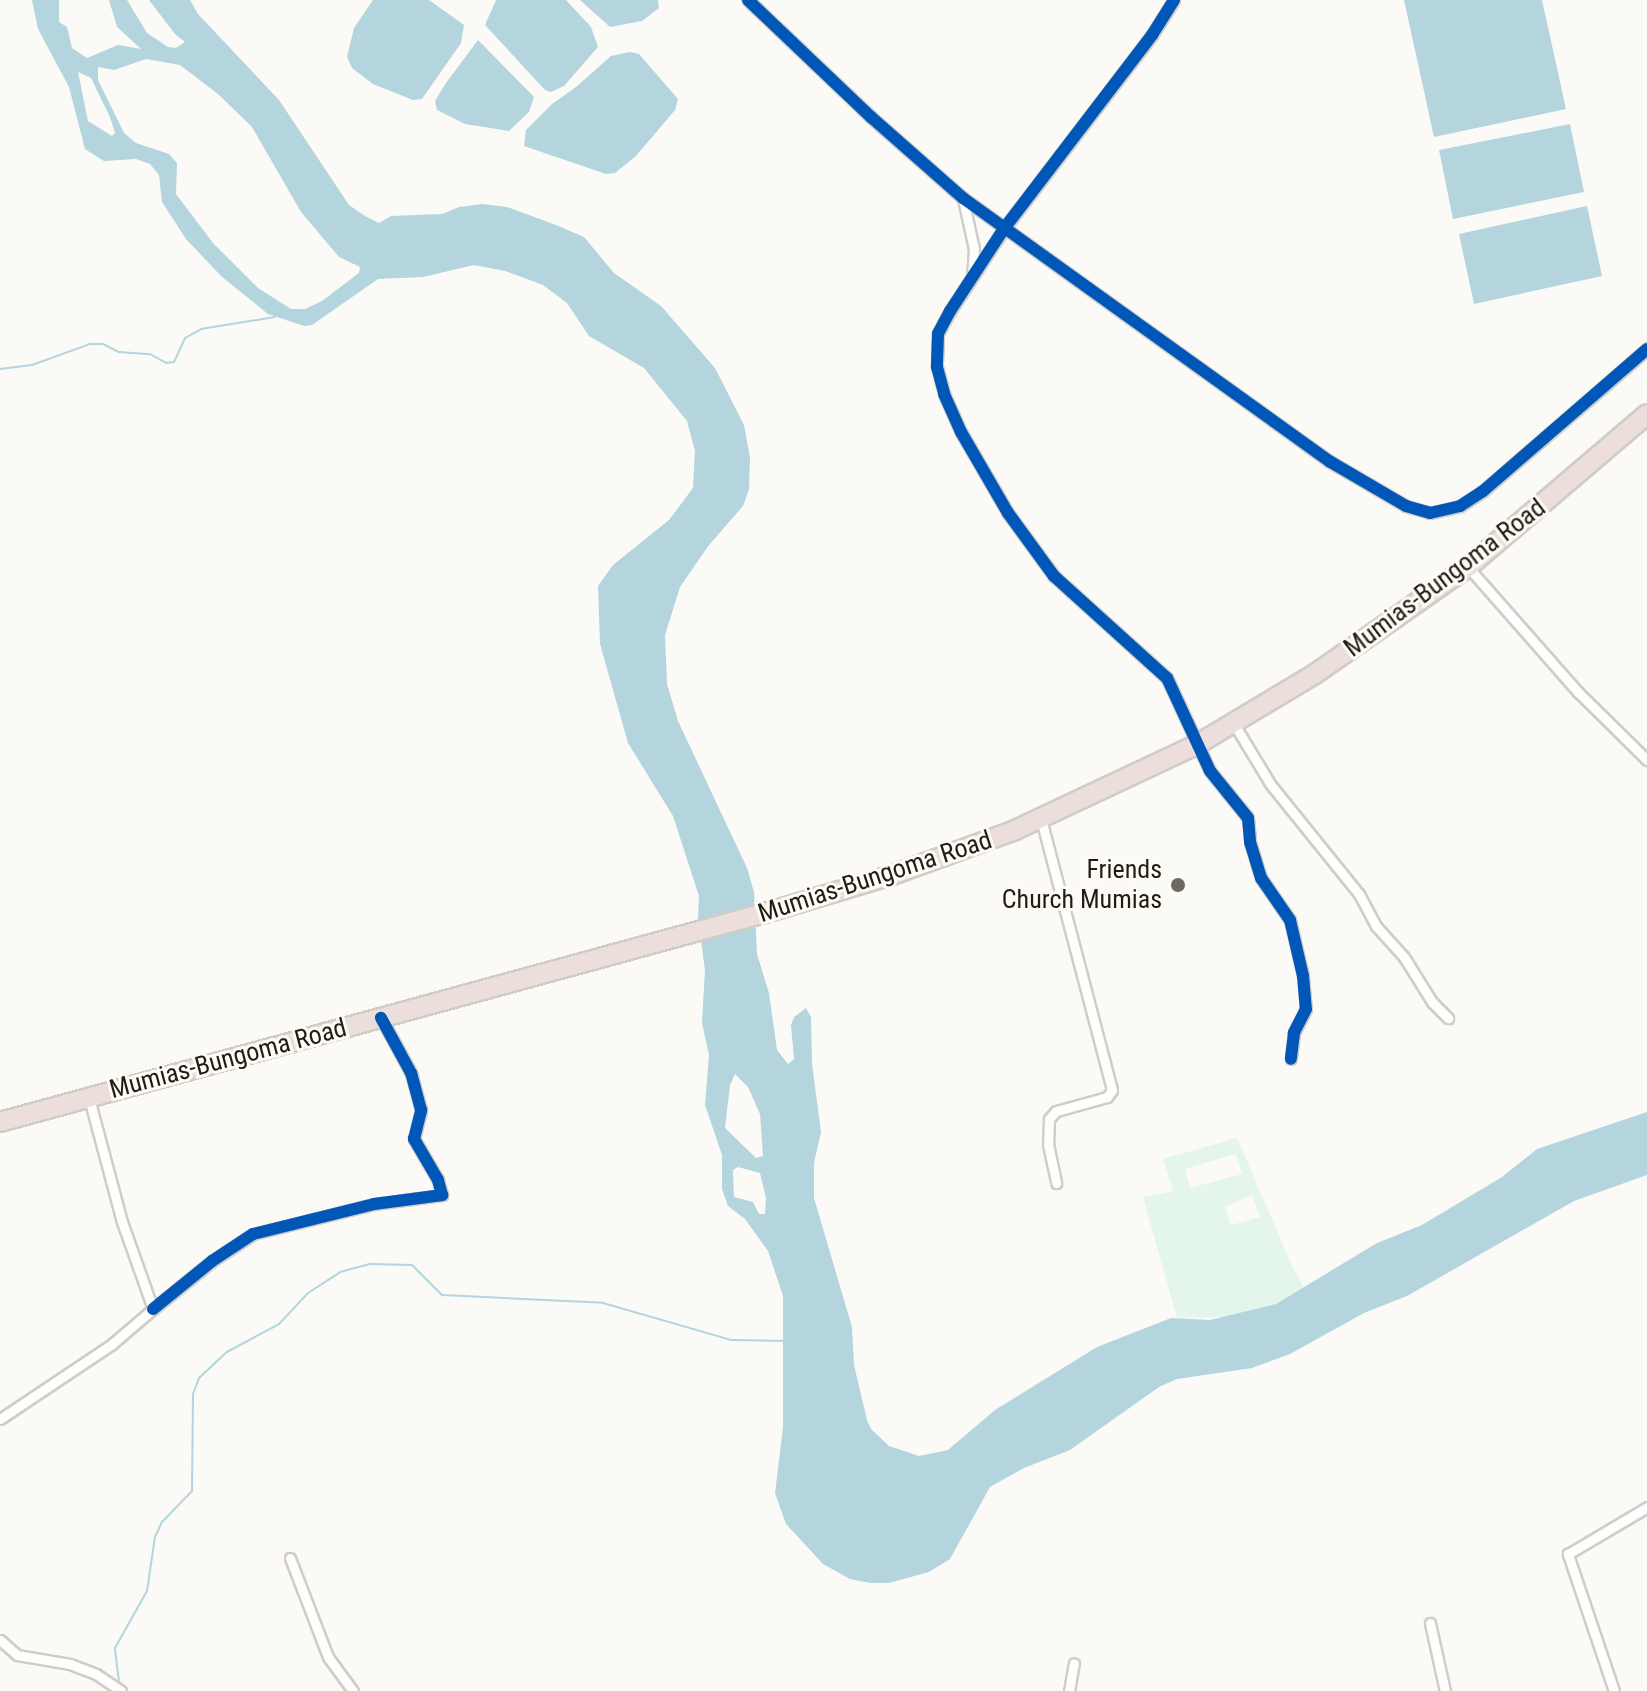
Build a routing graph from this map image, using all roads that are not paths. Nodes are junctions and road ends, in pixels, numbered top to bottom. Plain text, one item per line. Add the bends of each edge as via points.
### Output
1 (748, 0) edge
2 (1174, 0) edge
3 (963, 198) junction
4 (1005, 227) junction
5 (971, 278) junction
6 (1647, 349) edge
7 (1647, 414) edge
8 (1468, 567) junction
9 (1234, 724) junction
10 (1198, 744) junction
11 (1647, 760) edge
12 (1041, 819) junction
13 (381, 1018) junction
14 (1448, 1018) dead end
15 (1291, 1059) dead end
16 (89, 1098) junction
17 (0, 1122) edge
18 (1056, 1183) dead end
19 (153, 1309) junction
20 (0, 1419) edge
21 (1647, 1507) edge
22 (290, 1558) dead end
23 (1430, 1623) dead end
24 (0, 1640) edge
25 (1074, 1663) dead end
26 (121, 1691) edge
27 (353, 1691) edge
28 (1069, 1691) edge
29 (1445, 1691) edge
30 (1614, 1691) edge

1 - 3 street
2 - 4 street
3 - 4 street
3 - 5 street via 974,249
4 - 5 street
4 - 6 street via 1329,461 1382,494 1430,513 1460,506 1483,491
5 - 10 street via 938,334 935,351 944,394 961,432 1008,513 1054,576 1167,678
7 - 8 highway, Mumias-Bungoma Road
8 - 9 highway, Mumias-Bungoma Road
8 - 11 street via 1578,692
9 - 10 highway, Mumias-Bungoma Road
9 - 14 street via 1271,785 1359,894 1376,926
10 - 12 highway, Mumias-Bungoma Road
10 - 15 street via 1214,778 1248,818 1264,887 1282,904 1294,931 1307,997
12 - 13 highway, Mumias-Bungoma Road via 944,858 772,911
12 - 18 street via 1112,1090 1107,1097 1056,1111 1049,1119
13 - 16 highway, Mumias-Bungoma Road
13 - 19 street via 411,1073 421,1110 414,1139 442,1195 374,1204 253,1234
16 - 17 highway, Mumias-Bungoma Road
16 - 19 street via 122,1222
19 - 20 street via 112,1344
21 - 30 street via 1573,1548 1567,1557
22 - 27 street via 328,1657
23 - 29 street
24 - 26 street via 17,1655 70,1664
25 - 28 street

